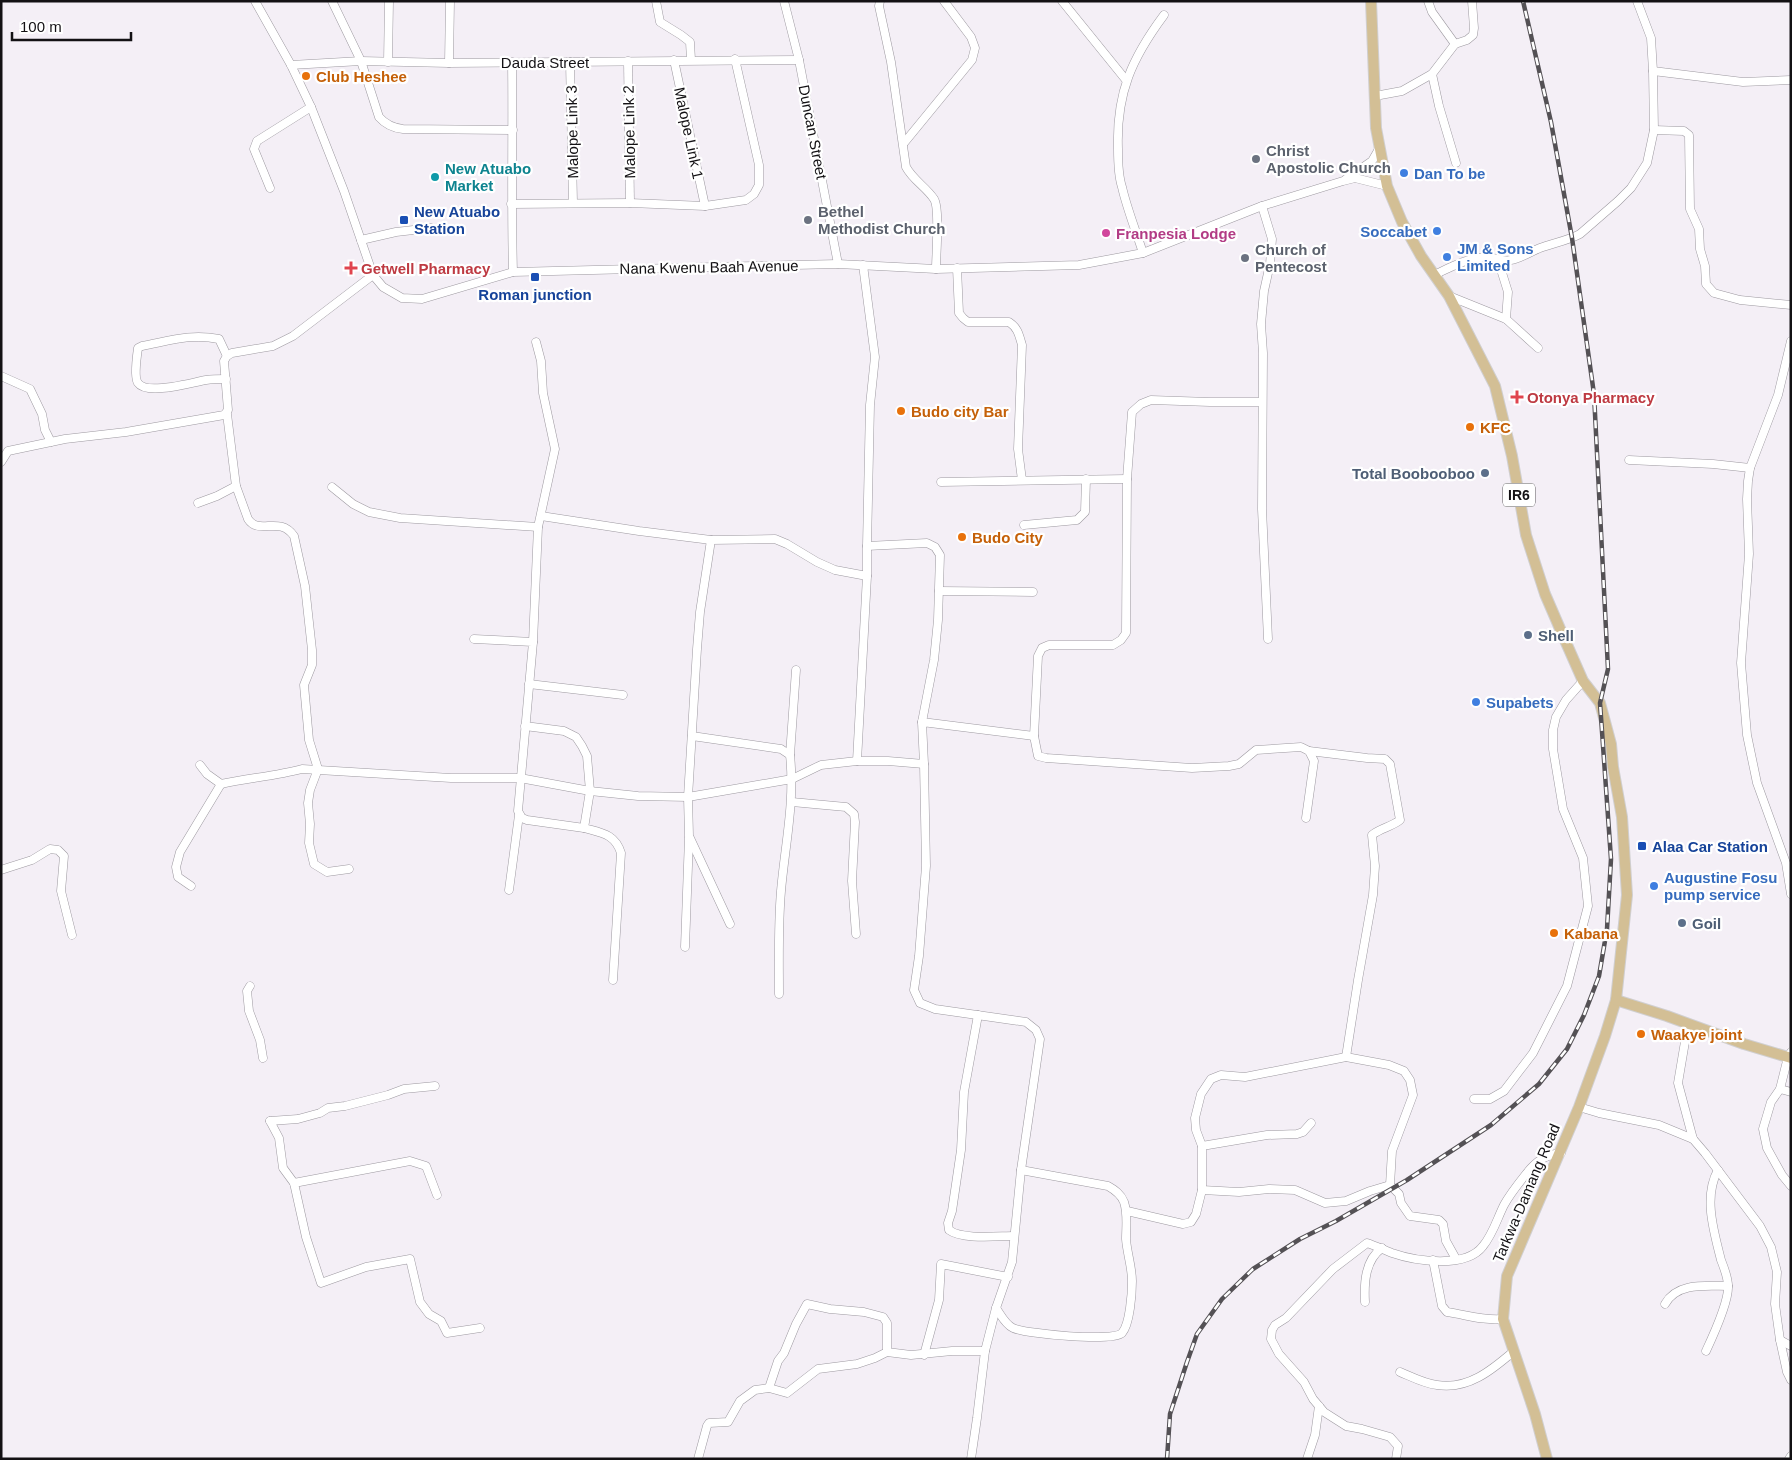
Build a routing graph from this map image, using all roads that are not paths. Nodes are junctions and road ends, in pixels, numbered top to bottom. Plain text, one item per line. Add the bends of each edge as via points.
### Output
1 (255, 1) edge
2 (332, 1) edge
3 (389, 1) edge
4 (450, 1) edge
5 (656, 1) edge
6 (784, 1) edge
7 (880, 1) edge
8 (944, 1) edge
9 (1062, 1) edge
10 (1371, 1) edge
11 (1428, 1) edge
12 (1472, 1) edge
13 (1637, 1) edge
14 (1164, 14) dead end
15 (1455, 44) junction
16 (734, 59) junction
17 (674, 60) junction
18 (691, 60) junction
19 (799, 60) junction
20 (360, 61) junction
21 (628, 61) junction
22 (388, 62) junction
23 (512, 62) junction
24 (570, 62) junction
25 (449, 63) junction
26 (291, 65) junction
27 (1653, 71) junction
28 (1432, 74) junction
29 (1126, 80) junction
30 (1791, 80) edge
31 (1375, 96) junction
32 (311, 108) junction
33 (513, 130) junction
34 (1654, 130) junction
35 (904, 143) junction
36 (1379, 148) junction
37 (1456, 163) dead end
38 (1343, 181) junction
39 (1387, 186) junction
40 (270, 188) dead end
41 (573, 203) junction
42 (630, 203) junction
43 (511, 204) junction
44 (704, 206) junction
45 (1262, 206) junction
46 (431, 228) dead end
47 (361, 240) junction
48 (1143, 253) junction
49 (1498, 260) junction
50 (838, 264) junction
51 (863, 265) junction
52 (957, 268) junction
53 (936, 269) junction
54 (513, 272) junction
55 (1434, 274) junction
56 (373, 275) junction
57 (1449, 296) junction
58 (1791, 305) edge
59 (1506, 319) junction
60 (1791, 341) edge
61 (536, 342) dead end
62 (1538, 348) dead end
63 (227, 356) junction
64 (1, 376) edge
65 (226, 379) junction
66 (1262, 402) junction
67 (227, 414) junction
68 (51, 442) junction
69 (1629, 460) dead end
70 (1, 462) edge
71 (1750, 468) junction
72 (1127, 478) junction
73 (1086, 479) junction
74 (1022, 480) junction
75 (941, 482) dead end
76 (236, 486) junction
77 (332, 487) dead end
78 (198, 503) dead end
79 (541, 516) junction
80 (1024, 526) dead end
81 (538, 527) junction
82 (711, 540) junction
83 (867, 546) junction
84 (867, 576) junction
85 (939, 591) junction
86 (1033, 592) dead end
87 (474, 639) dead end
88 (1268, 640) dead end
89 (533, 642) junction
90 (796, 670) dead end
91 (1583, 681) junction
92 (529, 684) junction
93 (622, 695) dead end
94 (922, 722) junction
95 (525, 726) junction
96 (692, 736) junction
97 (1034, 736) junction
98 (1310, 751) junction
99 (790, 755) junction
100 (857, 761) junction
101 (924, 764) junction
102 (200, 765) dead end
103 (318, 769) junction
104 (520, 778) junction
105 (792, 778) junction
106 (221, 784) junction
107 (590, 791) junction
108 (688, 797) junction
109 (792, 802) junction
110 (519, 815) junction
111 (1306, 818) dead end
112 (584, 828) junction
113 (689, 836) junction
114 (349, 869) dead end
115 (1, 870) edge
116 (191, 886) dead end
117 (509, 890) dead end
118 (1791, 894) edge
119 (730, 924) dead end
120 (856, 934) dead end
121 (72, 935) dead end
122 (685, 947) dead end
123 (613, 980) dead end
124 (250, 986) dead end
125 (778, 994) dead end
126 (1616, 1000) junction
127 (978, 1015) junction
128 (1688, 1024) junction
129 (1790, 1056) edge
130 (1346, 1057) junction
131 (263, 1058) dead end
132 (435, 1086) dead end
133 (1780, 1089) junction
134 (1791, 1092) edge
135 (1474, 1099) dead end
136 (1579, 1107) junction
137 (1311, 1123) dead end
138 (1693, 1139) junction
139 (1202, 1146) junction
140 (1561, 1153) junction
141 (1021, 1170) junction
142 (1718, 1170) junction
143 (294, 1183) junction
144 (1390, 1185) junction
145 (1791, 1186) edge
146 (1202, 1190) junction
147 (437, 1195) dead end
148 (1127, 1211) junction
149 (1014, 1236) junction
150 (1382, 1248) junction
151 (1456, 1259) junction
152 (1433, 1260) junction
153 (1008, 1277) junction
154 (1728, 1286) junction
155 (1365, 1302) dead end
156 (1665, 1304) dead end
157 (996, 1308) junction
158 (1503, 1319) junction
159 (480, 1328) dead end
160 (1780, 1340) junction
161 (1791, 1346) edge
162 (985, 1351) junction
163 (1514, 1351) junction
164 (1706, 1351) dead end
165 (887, 1352) junction
166 (924, 1355) junction
167 (1400, 1372) dead end
168 (1791, 1380) edge
169 (769, 1388) junction
170 (1318, 1406) junction
171 (698, 1459) edge
172 (971, 1459) edge
173 (1307, 1459) edge
174 (1396, 1459) edge
175 (1547, 1459) edge

1 - 26 street, Nana Kwenu Baah Avenue
2 - 20 street
3 - 22 street
4 - 25 street
5 - 18 street via 660,22 690,42
6 - 19 street, Duncan Street
7 - 35 street
8 - 35 street via 971,37 975,48 972,60
9 - 29 street
10 - 31 main road, IR6
11 - 15 street
12 - 15 street via 1473,35
13 - 27 street via 1651,38
14 - 29 street via 1135,58
15 - 28 street
16 - 18 street, Dauda Street
16 - 19 street, Dauda Street
16 - 44 street via 759,165 759,185 746,200
17 - 18 street, Dauda Street
17 - 21 street, Dauda Street
17 - 44 street, Malope Link 1
19 - 50 street, Duncan Street
20 - 22 street, Dauda Street
20 - 26 street, Dauda Street
20 - 33 street via 379,117 394,128
21 - 24 street, Dauda Street
21 - 42 street, Malope Link 2
22 - 25 street, Dauda Street
23 - 24 street, Dauda Street
23 - 25 street, Dauda Street
23 - 33 street
24 - 41 street, Malope Link 3
26 - 32 street, Nana Kwenu Baah Avenue
27 - 30 street via 1743,82
27 - 34 street
28 - 31 street via 1402,91
28 - 37 street
29 - 48 street via 1117,131 1118,160 1121,185
31 - 36 main road, IR6
32 - 40 street via 257,141 254,149
32 - 47 street, Nana Kwenu Baah Avenue
33 - 43 street
34 - 49 street via 1647,163 1631,188 1580,234 1513,260
34 - 58 street via 1684,131 1689,135 1690,208 1699,229 1706,284 1710,290 1720,296 1740,300
35 - 53 street via 906,167 937,204
36 - 38 street, Nana Kwenu Baah Avenue via 1372,161
36 - 39 main road, IR6
38 - 39 street, Nana Kwenu Baah Avenue via 1355,178
38 - 45 street, Nana Kwenu Baah Avenue
39 - 55 main road, IR6 via 1402,222
41 - 42 street
41 - 43 street
42 - 44 street
43 - 54 street
45 - 48 street, Nana Kwenu Baah Avenue
45 - 66 street via 1272,239 1261,324
46 - 47 street
47 - 56 street, Nana Kwenu Baah Avenue
48 - 52 street, Nana Kwenu Baah Avenue via 1079,265
49 - 55 street via 1483,257
49 - 59 street via 1508,292
50 - 51 street, Nana Kwenu Baah Avenue
50 - 54 street, Nana Kwenu Baah Avenue
51 - 53 street, Nana Kwenu Baah Avenue
51 - 83 street via 875,357 870,405
52 - 53 street, Nana Kwenu Baah Avenue
52 - 74 street via 962,318 968,322 1009,322 1015,326 1022,345 1018,450
54 - 56 street, Nana Kwenu Baah Avenue via 411,300 391,293
55 - 57 main road, IR6
56 - 63 street via 293,336 273,346
57 - 59 street
57 - 91 main road, IR6 via 1495,386 1526,535 1545,594
59 - 62 street
60 - 71 street via 1778,395
61 - 79 street via 554,449
63 - 65 street via 224,361
63 - 65 street via 220,339 203,336 142,346 138,348 136,378 142,386 157,389
64 - 68 street via 30,389
65 - 67 street
66 - 72 street via 1151,400 1141,404 1132,412
66 - 88 street via 1262,509
67 - 68 street
67 - 76 street
68 - 70 street via 8,451
69 - 71 street
71 - 118 street via 1747,499 1750,549 1741,663 1747,735 1757,783 1786,862
72 - 73 street
72 - 97 street via 1126,633 1113,645 1049,645 1042,648 1038,656
73 - 74 street
73 - 80 street via 1085,512 1077,520
74 - 75 street
76 - 78 street
76 - 103 street via 251,524 283,526 294,536 305,586 312,650 304,698 309,740
77 - 81 street via 369,512 400,518
79 - 81 street
79 - 82 street
81 - 89 street
82 - 84 street via 775,539 835,570
82 - 96 street via 700,612
83 - 84 street
83 - 85 street via 927,543 935,547 940,556
84 - 100 street
85 - 86 street
85 - 94 street via 934,660
87 - 89 street
89 - 92 street
90 - 99 street
91 - 126 main road, IR6 via 1600,703 1611,744 1622,817 1627,895
91 - 135 street via 1566,700 1552,730 1563,809 1583,858 1588,906 1567,986 1533,1053 1504,1091 1490,1099
92 - 93 street
92 - 95 street
94 - 97 street
94 - 101 street
95 - 104 street
95 - 107 street via 564,731 576,737 587,756
96 - 99 street via 781,750
96 - 108 street
97 - 98 street via 1038,756 1046,758 1192,768 1238,764 1256,750 1301,748
98 - 111 street via 1314,761
98 - 130 street via 1385,758 1390,764 1400,820 1372,835 1373,895
99 - 105 street
100 - 101 street
100 - 105 street via 821,765
101 - 127 street via 926,866 914,990 920,1002 935,1009
102 - 106 street
103 - 104 street via 451,778
103 - 106 street
103 - 114 street via 308,803 309,843 314,864 326,872
104 - 107 street
104 - 110 street
105 - 108 street
105 - 109 street
106 - 116 street via 180,852 176,867 178,877
107 - 108 street
107 - 112 street
108 - 113 street
109 - 120 street via 846,807 854,814 852,881
109 - 125 street via 781,892
110 - 112 street via 527,820
110 - 117 street
112 - 123 street via 608,835 618,843 621,853
113 - 119 street
113 - 122 street
115 - 121 street via 32,860 50,849 58,850 64,856 61,891
124 - 131 street via 247,990 249,1012
126 - 128 main road
126 - 136 main road, Tarkwa-Damang Road
127 - 141 street via 1026,1022 1036,1030 1040,1039
127 - 149 street via 964,1092 961,1150 948,1223 954,1234 963,1236
128 - 129 main road
128 - 138 street via 1678,1083
129 - 133 street
130 - 139 street via 1245,1077 1221,1075 1211,1079 1201,1094 1195,1118
130 - 144 street via 1389,1065 1404,1071 1410,1080 1412,1095 1392,1151
132 - 143 street via 404,1089 298,1119 270,1121 279,1138 283,1168
133 - 134 street
133 - 145 street via 1771,1102 1763,1129 1766,1148
136 - 138 street via 1658,1125
136 - 140 main road, Tarkwa-Damang Road
137 - 139 street via 1297,1134 1267,1134
138 - 142 street
139 - 146 street
140 - 151 street via 1542,1157 1531,1167 1517,1185 1482,1249
140 - 158 main road, Tarkwa-Damang Road via 1507,1276
141 - 148 street via 1108,1186 1123,1199
141 - 149 street
142 - 154 street via 1713,1178 1710,1200
142 - 160 street via 1771,1246 1777,1272 1775,1304
143 - 147 street via 410,1161 426,1166
143 - 159 street via 321,1283 366,1266 410,1260 420,1302 429,1314 441,1321 448,1333
144 - 146 street via 1346,1201 1325,1203 1295,1190
144 - 151 street via 1399,1194 1410,1216 1439,1220 1443,1224 1446,1241
146 - 148 street via 1191,1222 1183,1224
148 - 157 street via 1126,1241 1132,1280 1128,1323 1123,1333 1108,1338 1024,1331 1013,1328
149 - 153 street
150 - 152 street via 1419,1260
150 - 155 street via 1372,1258 1366,1276
150 - 170 street via 1368,1242 1357,1249 1272,1330 1271,1339 1279,1354 1304,1382
151 - 152 street
152 - 158 street via 1442,1306 1447,1312 1480,1320
153 - 157 street
153 - 166 street via 941,1264 939,1300
154 - 156 street via 1681,1290 1672,1294
154 - 164 street via 1716,1331
157 - 162 street
158 - 163 main road, Tarkwa-Damang Road
160 - 161 street
160 - 168 street
162 - 166 street
162 - 172 street
163 - 167 street via 1475,1380 1452,1386 1435,1385
163 - 175 main road, Tarkwa-Damang Road
165 - 166 street
165 - 169 street via 857,1364 818,1369 786,1393
165 - 169 street via 887,1324 883,1317 807,1304 778,1361
169 - 171 street via 755,1390 740,1401 728,1422 709,1423
170 - 173 street via 1315,1435
170 - 174 street via 1346,1426 1390,1437 1398,1446

